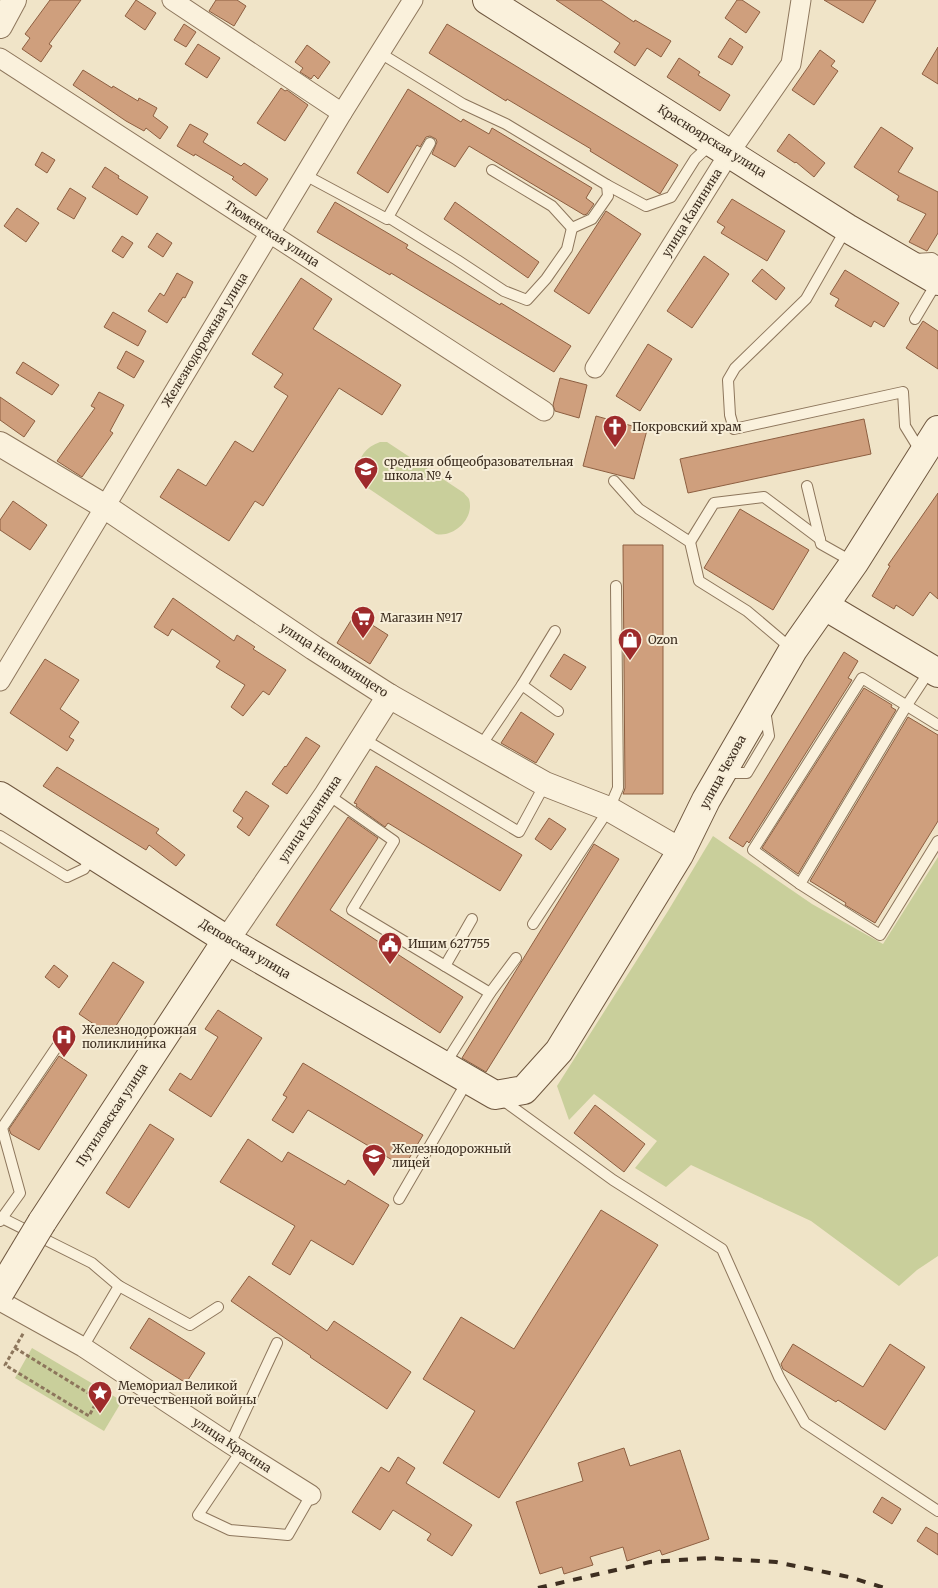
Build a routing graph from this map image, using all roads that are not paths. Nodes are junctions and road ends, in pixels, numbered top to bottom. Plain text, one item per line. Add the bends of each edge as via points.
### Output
1 (14, 0) edge
2 (172, 0) edge
3 (413, 0) edge
4 (486, 0) edge
5 (801, 0) edge
6 (0, 26) edge
7 (380, 53) junction
8 (0, 58) edge
9 (342, 112) junction
10 (430, 143) dead end
11 (722, 147) junction
12 (492, 170) dead end
13 (304, 175) junction
14 (607, 185) junction
15 (388, 217) junction
16 (572, 228) junction
17 (847, 228) junction
18 (270, 232) junction
19 (902, 260) junction
20 (938, 262) edge
21 (938, 281) edge
22 (915, 319) dead end
23 (595, 368) dead end
24 (544, 411) dead end
25 (938, 430) edge
26 (0, 444) edge
27 (923, 455) junction
28 (614, 481) dead end
29 (806, 486) dead end
30 (104, 506) junction
31 (820, 539) junction
32 (690, 542) junction
33 (854, 563) junction
34 (616, 586) dead end
35 (824, 606) junction
36 (555, 631) dead end
37 (793, 650) junction
38 (934, 671) edge
39 (0, 681) edge
40 (522, 685) junction
41 (389, 696) junction
42 (906, 705) junction
43 (558, 711) dead end
44 (938, 726) edge
45 (362, 738) junction
46 (480, 747) junction
47 (545, 784) junction
48 (327, 794) junction
49 (0, 796) edge
50 (609, 809) junction
51 (0, 836) edge
52 (938, 841) edge
53 (679, 855) junction
54 (94, 856) junction
55 (800, 884) junction
56 (472, 919) dead end
57 (533, 924) dead end
58 (227, 940) junction
59 (516, 958) dead end
60 (444, 966) junction
61 (490, 994) junction
62 (60, 1042) dead end
63 (445, 1065) junction
64 (469, 1079) junction
65 (495, 1095) junction
66 (398, 1199) dead end
67 (1, 1219) edge
68 (119, 1286) junction
69 (0, 1292) edge
70 (0, 1301) edge
71 (218, 1307) dead end
72 (277, 1343) dead end
73 (84, 1347) junction
74 (235, 1448) junction
75 (311, 1495) joint
76 (938, 1511) edge

1 - 6 street
2 - 9 street
3 - 7 street, Железнодорожная улица
4 - 11 main road, Красноярская улица
5 - 11 street, улица Калинина via 791,64
7 - 9 street, Железнодорожная улица
7 - 14 lane
8 - 18 street, Тюменская улица
9 - 13 street, Железнодорожная улица
10 - 15 lane
11 - 14 lane via 695,159 671,197 646,206
11 - 17 main road, Красноярская улица
11 - 23 street, улица Калинина
12 - 16 lane via 552,206
13 - 15 lane
13 - 18 street, Железнодорожная улица
14 - 16 lane via 608,196 592,219
15 - 16 lane via 504,291 527,300 567,249
17 - 19 main road, Красноярская улица
17 - 27 lane via 806,299 735,368 728,380 734,429 903,392 905,426
18 - 24 street, Тюменская улица
18 - 30 street, Железнодорожная улица
19 - 20 lane via 932,258
19 - 21 main road, Красноярская улица
21 - 22 lane
25 - 27 main road, улица Чехова
26 - 30 street, улица Непомнящего
27 - 33 main road, улица Чехова
28 - 32 lane via 639,509
29 - 31 lane
30 - 39 street, Железнодорожная улица
30 - 41 street, улица Непомнящего
31 - 32 lane via 764,497 714,503
31 - 33 lane via 821,544
32 - 37 lane via 699,581 747,611
33 - 35 main road, улица Чехова
34 - 50 lane via 618,788
35 - 37 main road, улица Чехова
35 - 38 main road
36 - 40 lane
37 - 53 main road, улица Чехова via 706,800
38 - 42 lane
40 - 43 lane
40 - 46 lane
41 - 45 street, улица Калинина
41 - 46 street, улица Непомнящего
42 - 44 lane
42 - 55 lane
42 - 55 lane via 862,678 753,850
45 - 47 lane via 519,832
45 - 48 street, улица Калинина
46 - 47 street, улица Непомнящего
47 - 50 street, улица Непомнящего
48 - 58 street, улица Калинина
48 - 60 lane via 394,841 352,910
49 - 54 main road, Деповская улица
50 - 53 street, улица Непомнящего via 672,846
50 - 57 lane
51 - 54 lane via 67,878 84,869
52 - 55 lane via 880,935
53 - 65 main road, улица Чехова via 559,1051 524,1090
54 - 58 main road, Деповская улица
56 - 60 lane
58 - 63 main road, Деповская улица
58 - 69 main road, Путиловская улица, bridge via 42,1222
59 - 61 lane
60 - 61 lane
61 - 63 lane
62 - 67 lane via 2,1128 20,1193
63 - 64 main road, Деповская улица
64 - 65 main road, Деповская улица
64 - 66 lane
65 - 76 lane via 613,1180 722,1249 779,1378 805,1423
67 - 68 lane via 92,1263
68 - 71 lane via 190,1325
68 - 73 lane
70 - 73 street, улица Красина
72 - 74 lane
73 - 74 street, улица Красина
74 - 75 street, улица Красина
74 - 75 lane via 198,1515 230,1530 288,1535

